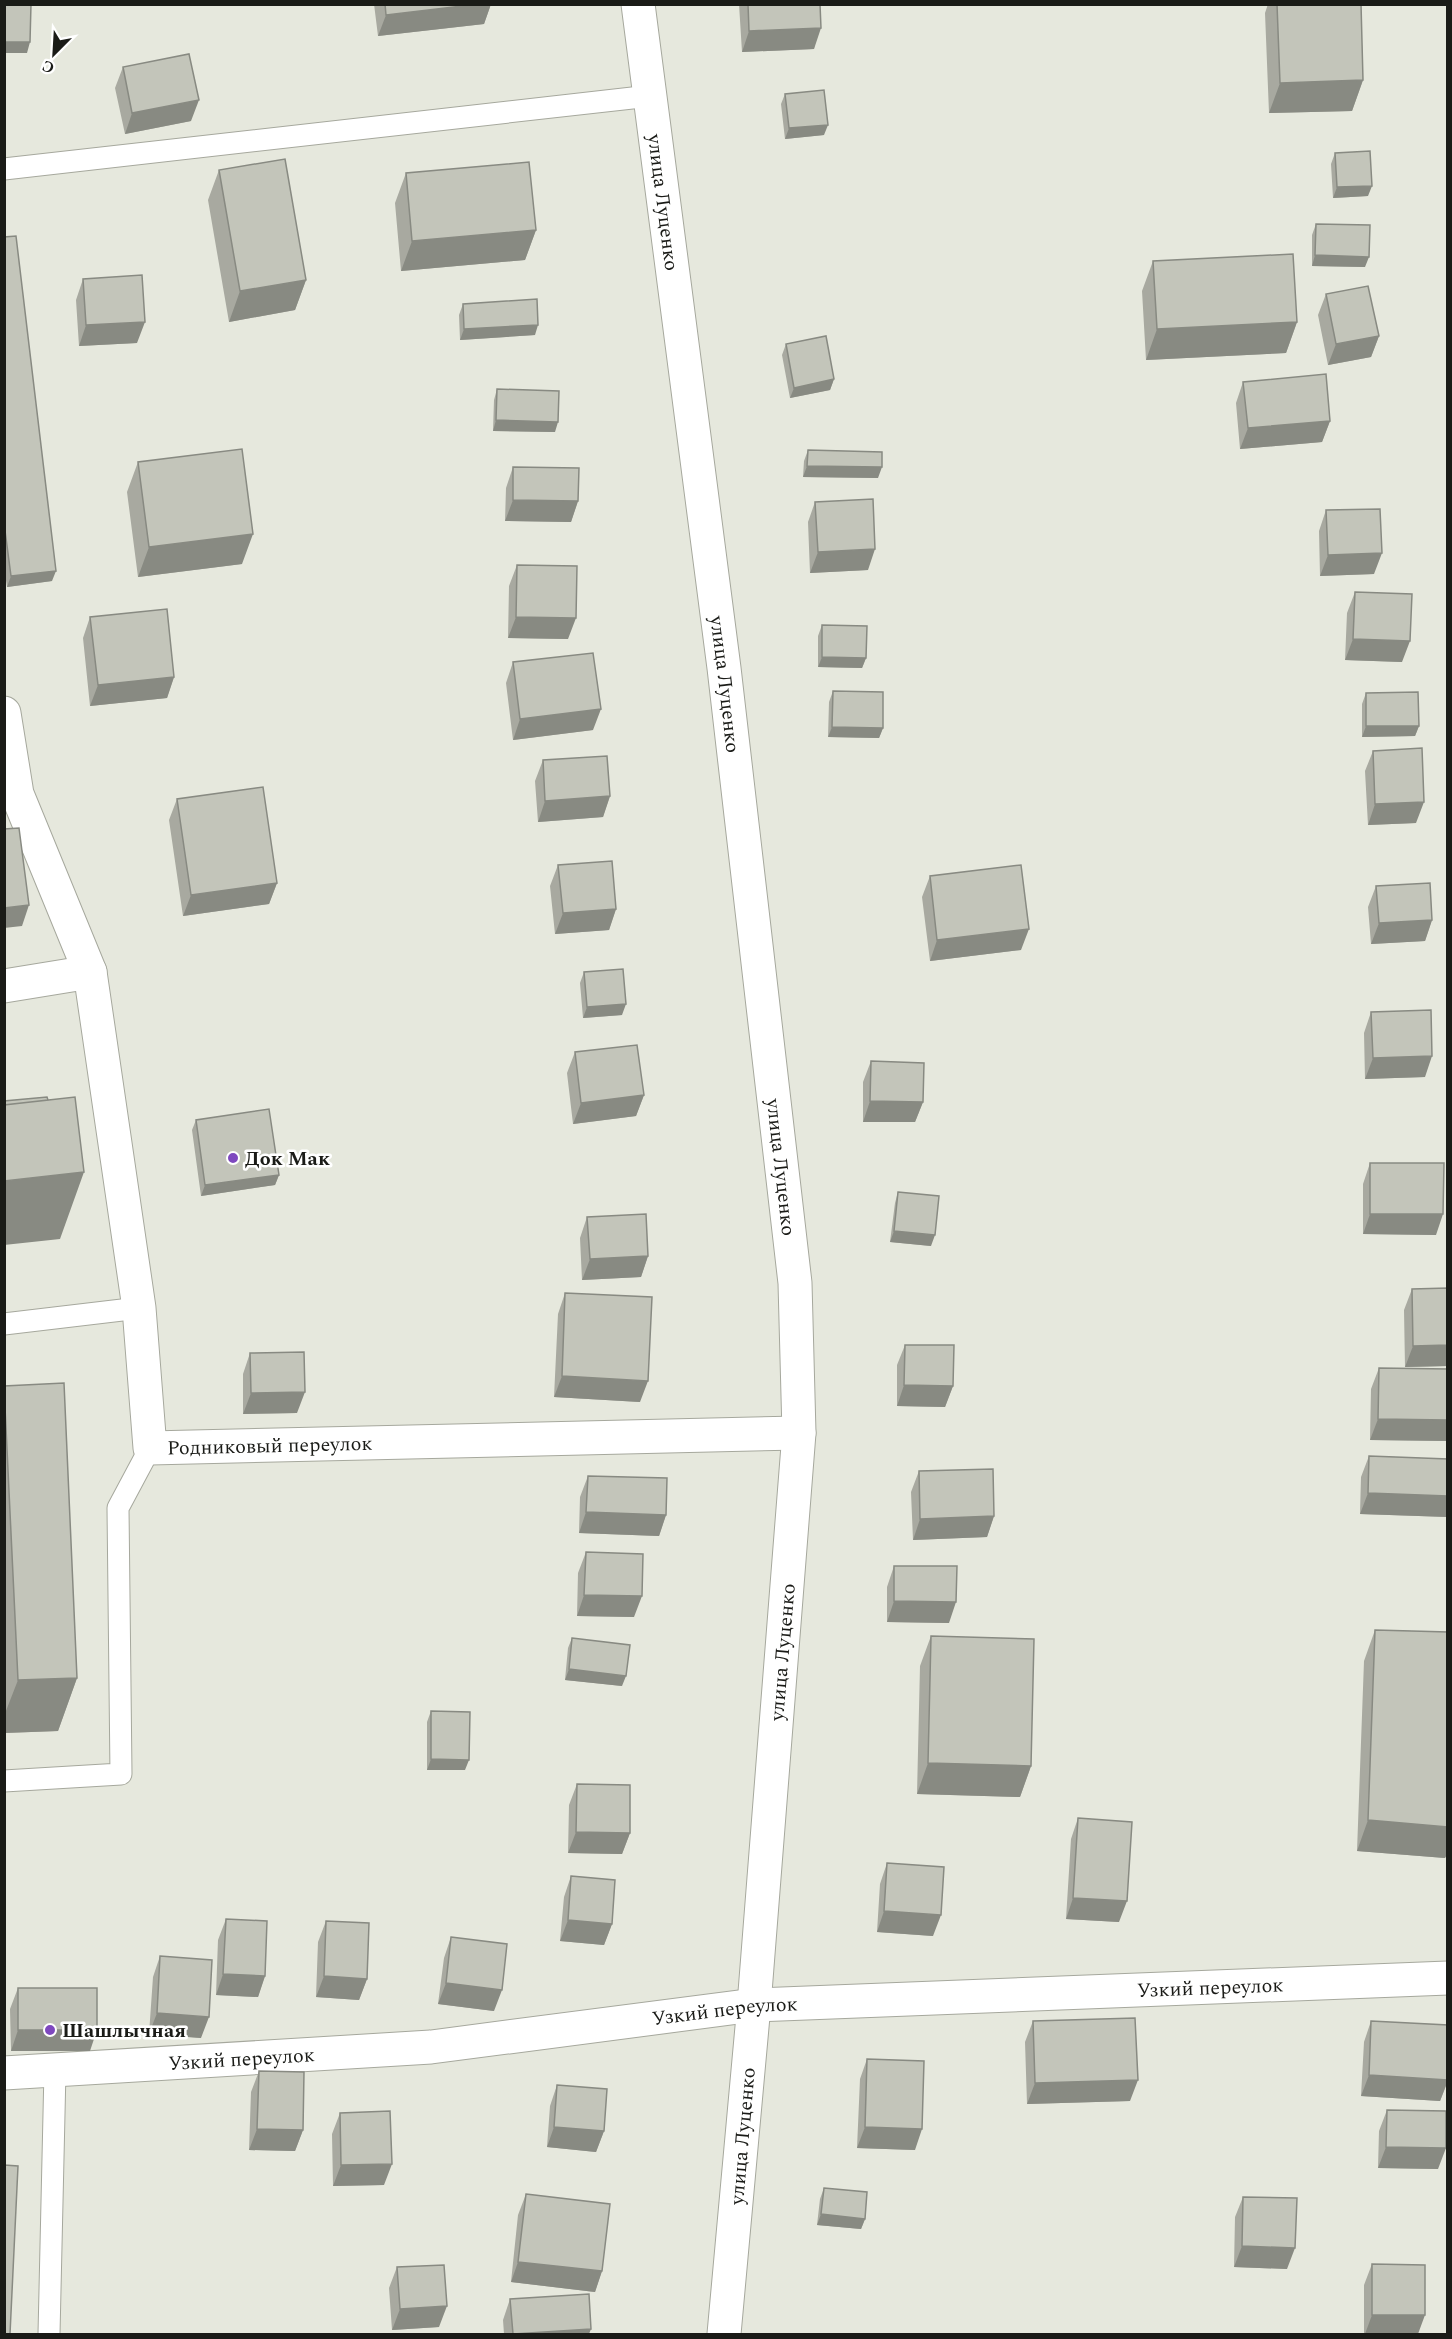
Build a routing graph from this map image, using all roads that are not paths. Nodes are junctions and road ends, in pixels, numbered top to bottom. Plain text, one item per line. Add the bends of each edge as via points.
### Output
1 (638, 4) edge
2 (650, 96) junction
3 (4, 169) edge
4 (4, 713) edge
5 (10, 795) edge
6 (90, 972) junction
7 (4, 986) edge
8 (139, 1308) junction
9 (4, 1324) edge
10 (799, 1433) junction
11 (150, 1448) junction
12 (4, 1781) edge
13 (1448, 1978) edge
14 (754, 2005) junction
15 (55, 2070) junction
16 (4, 2073) edge
17 (49, 2334) edge
18 (724, 2334) edge

1 - 2 street, улица Луценко
2 - 3 lane
2 - 10 street, улица Луценко via 724,669 795,1283
4 - 5 street, Родниковый переулок
5 - 6 street, Родниковый переулок
6 - 7 street
6 - 8 street, Родниковый переулок
8 - 9 lane
8 - 11 street, Родниковый переулок
10 - 11 street, Родниковый переулок
10 - 14 street, улица Луценко
11 - 12 lane via 118,1508 122,1774
13 - 14 street, Узкий переулок
14 - 15 street, Узкий переулок via 431,2047
14 - 18 street, улица Луценко
15 - 16 street, Узкий переулок
15 - 17 lane

